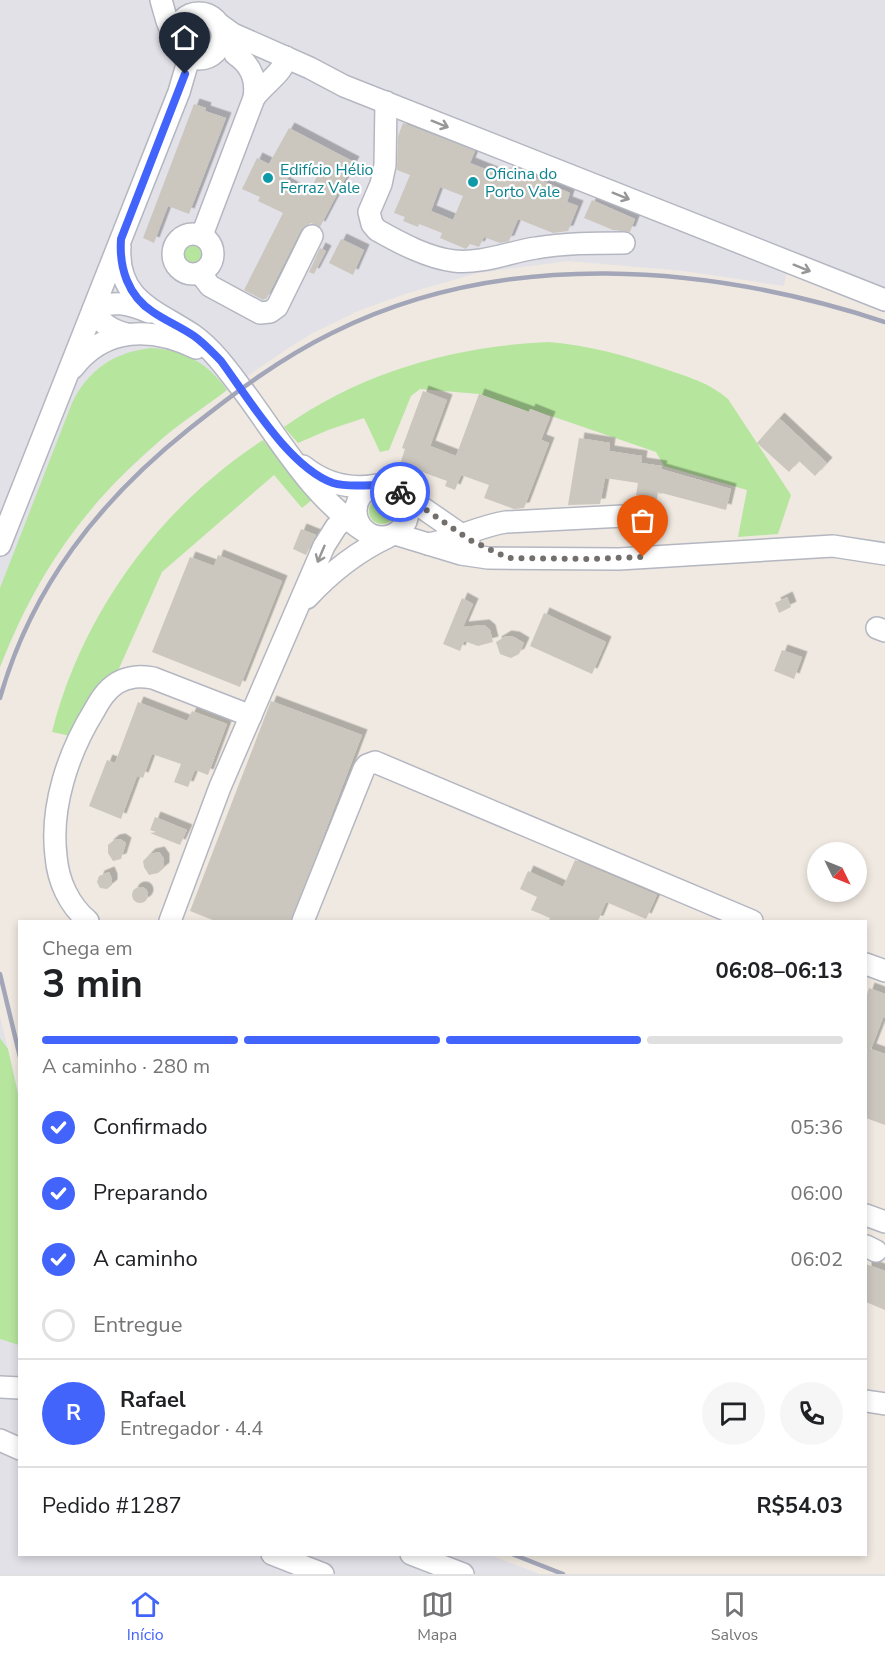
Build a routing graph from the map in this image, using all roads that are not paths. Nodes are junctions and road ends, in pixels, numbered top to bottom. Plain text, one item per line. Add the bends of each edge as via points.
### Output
1 (161, 0) edge
2 (198, 0) edge
3 (215, 20) junction
4 (183, 51) junction
5 (235, 54) junction
6 (213, 55) junction
7 (284, 63) junction
8 (254, 98) junction
9 (386, 102) junction
10 (202, 235) junction
11 (312, 236) dead end
12 (121, 239) junction
13 (624, 243) dead end
14 (200, 273) junction
15 (885, 300) edge
16 (93, 310) junction
17 (160, 316) junction
18 (128, 334) junction
19 (231, 375) junction
20 (63, 387) junction
21 (286, 448) junction
22 (390, 488) junction
23 (350, 513) junction
24 (643, 516) dead end
25 (383, 534) junction
26 (461, 534) junction
27 (428, 544) junction
28 (0, 545) edge
29 (885, 554) edge
30 (508, 558) junction
31 (296, 613) junction
32 (250, 716) junction
33 (87, 920) edge
34 (170, 920) edge
35 (303, 920) edge
36 (750, 920) edge
37 (867, 964) edge
38 (885, 971) edge
39 (867, 1215) edge
40 (885, 1222) edge
41 (0, 1387) edge
42 (18, 1388) edge
43 (867, 1401) edge
44 (885, 1404) edge
45 (0, 1440) edge
46 (18, 1448) edge
47 (277, 1556) edge
48 (416, 1556) edge
49 (323, 1574) edge
50 (463, 1574) edge

1 - 4 street
2 - 3 street
3 - 4 street via 198,13 185,17 176,29
3 - 6 street via 222,33
3 - 7 street
4 - 6 street via 199,60
4 - 12 street via 179,92
5 - 6 street
5 - 7 street
5 - 8 street via 254,76
7 - 8 street
7 - 9 street via 306,78 344,86
8 - 10 street
9 - 13 street via 385,165 369,212 377,230 432,256 462,262 556,245
9 -> 15 street
10 - 14 street via 214,254 208,268
10 - 14 street via 185,235 173,251 180,270
11 - 14 street via 277,307 270,312 260,312 214,289
12 - 16 street
12 - 17 street via 121,264 130,287 145,306
16 - 17 street via 105,304 126,303
16 - 18 street via 105,325
16 - 20 street
17 - 19 street via 195,337
18 - 19 street via 149,334 186,343
18 - 20 street via 89,351
19 - 21 street
20 - 28 street
21 - 22 street via 306,468 326,480
21 - 23 street via 314,487
22 - 23 street via 367,490
22 - 25 street via 405,497 408,511 405,524
22 - 26 street
23 - 25 street via 358,522
23 -> 31 street via 324,546
24 - 26 street via 506,522
25 - 27 street
25 - 31 street via 333,571
26 - 27 street
26 - 30 street
27 - 30 street via 475,557
29 - 30 street via 833,546 619,559
31 - 32 street
32 - 33 street via 144,676 126,679 105,693 72,756 55,827 56,859 63,886
32 - 34 street via 206,820
35 - 36 street via 364,769 375,762
37 - 38 street
39 - 40 street
41 - 42 street
43 - 44 street
45 - 46 street
47 - 49 street
48 - 50 street

